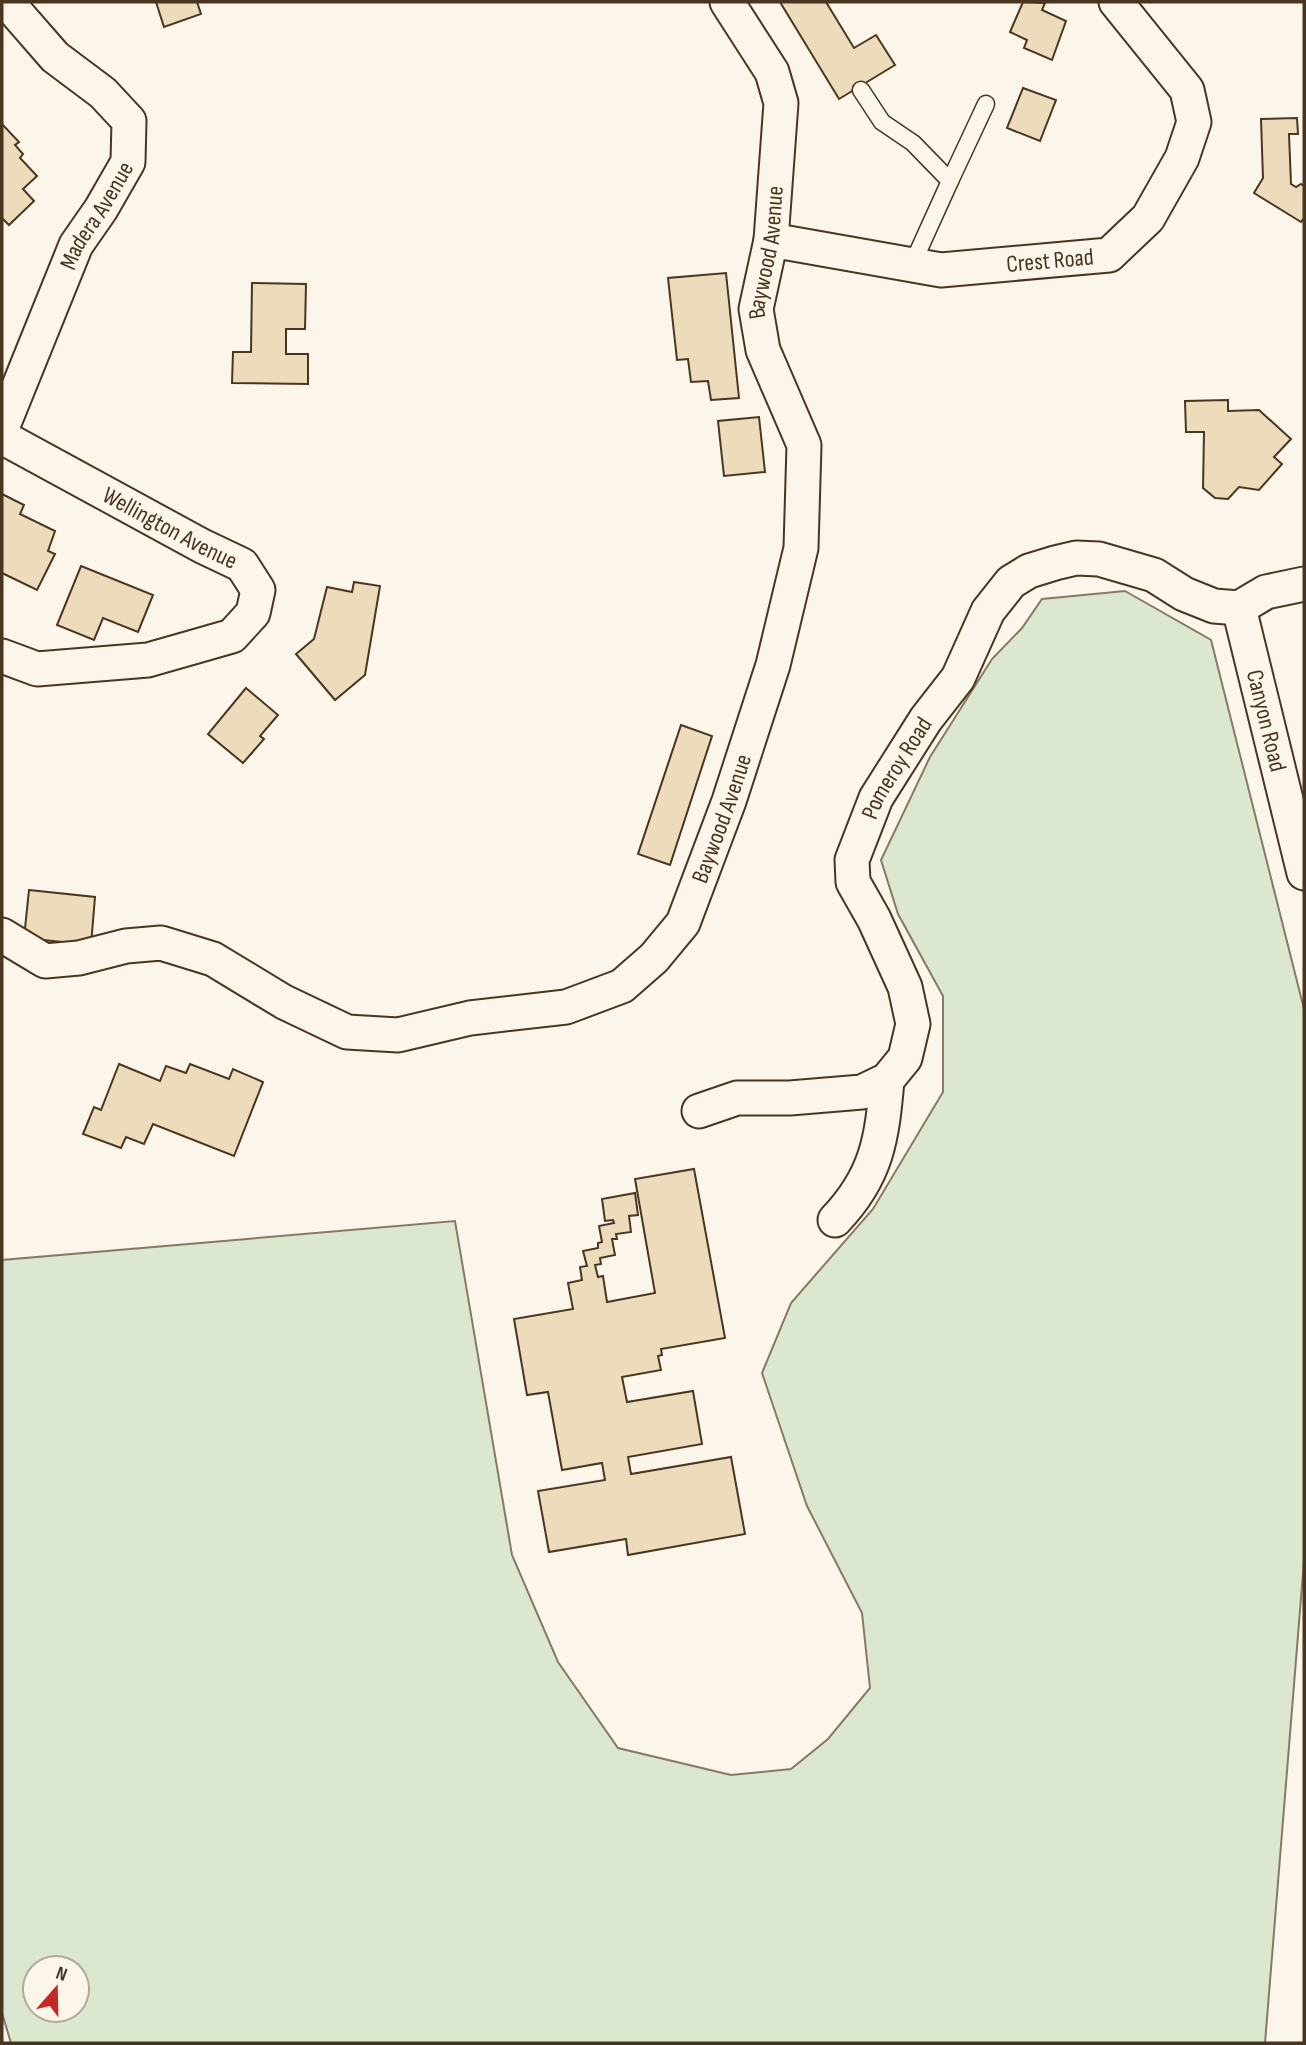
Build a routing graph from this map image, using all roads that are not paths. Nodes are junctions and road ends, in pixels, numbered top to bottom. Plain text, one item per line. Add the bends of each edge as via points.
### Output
1 (7, 2) edge
2 (727, 2) edge
3 (1116, 2) edge
4 (861, 90) dead end
5 (986, 104) dead end
6 (950, 181) junction
7 (771, 240) junction
8 (912, 265) junction
9 (2, 428) edge
10 (2, 438) edge
11 (1304, 584) edge
12 (1238, 608) junction
13 (2, 656) edge
14 (1304, 873) edge
15 (2, 935) edge
16 (887, 1080) junction
17 (699, 1111) dead end
18 (835, 1220) dead end

1 - 9 street, Madera Avenue via 55,57 103,93 129,121 128,162 76,245
2 - 7 street, Baywood Avenue via 772,72 781,103
3 - 8 street, Crest Road via 1187,90 1194,122 1182,158 1148,218 1109,255 942,270
4 - 6 lane via 882,122 913,143
5 - 6 lane
6 - 8 lane
7 - 8 street, Crest Road
7 - 15 street, Baywood Avenue via 756,309 763,350 804,445 801,548 773,665 729,801 683,923 654,958 622,986 566,1007 470,1018 398,1035 347,1032 284,1002 213,959 161,943 45,961
10 - 13 street, Wellington Avenue via 242,565 258,590 253,613 232,636 148,660 37,669
11 - 12 street via 1266,592
12 - 14 street, Canyon Road
12 - 16 street, Pomeroy Road via 1214,606 1154,575 1099,559 1076,558 1029,571 999,594 958,678 876,798 852,860 853,882 905,987 913,1024 905,1058
16 - 17 street via 862,1092 737,1098
16 - 18 street via 881,1139 869,1172 853,1201

